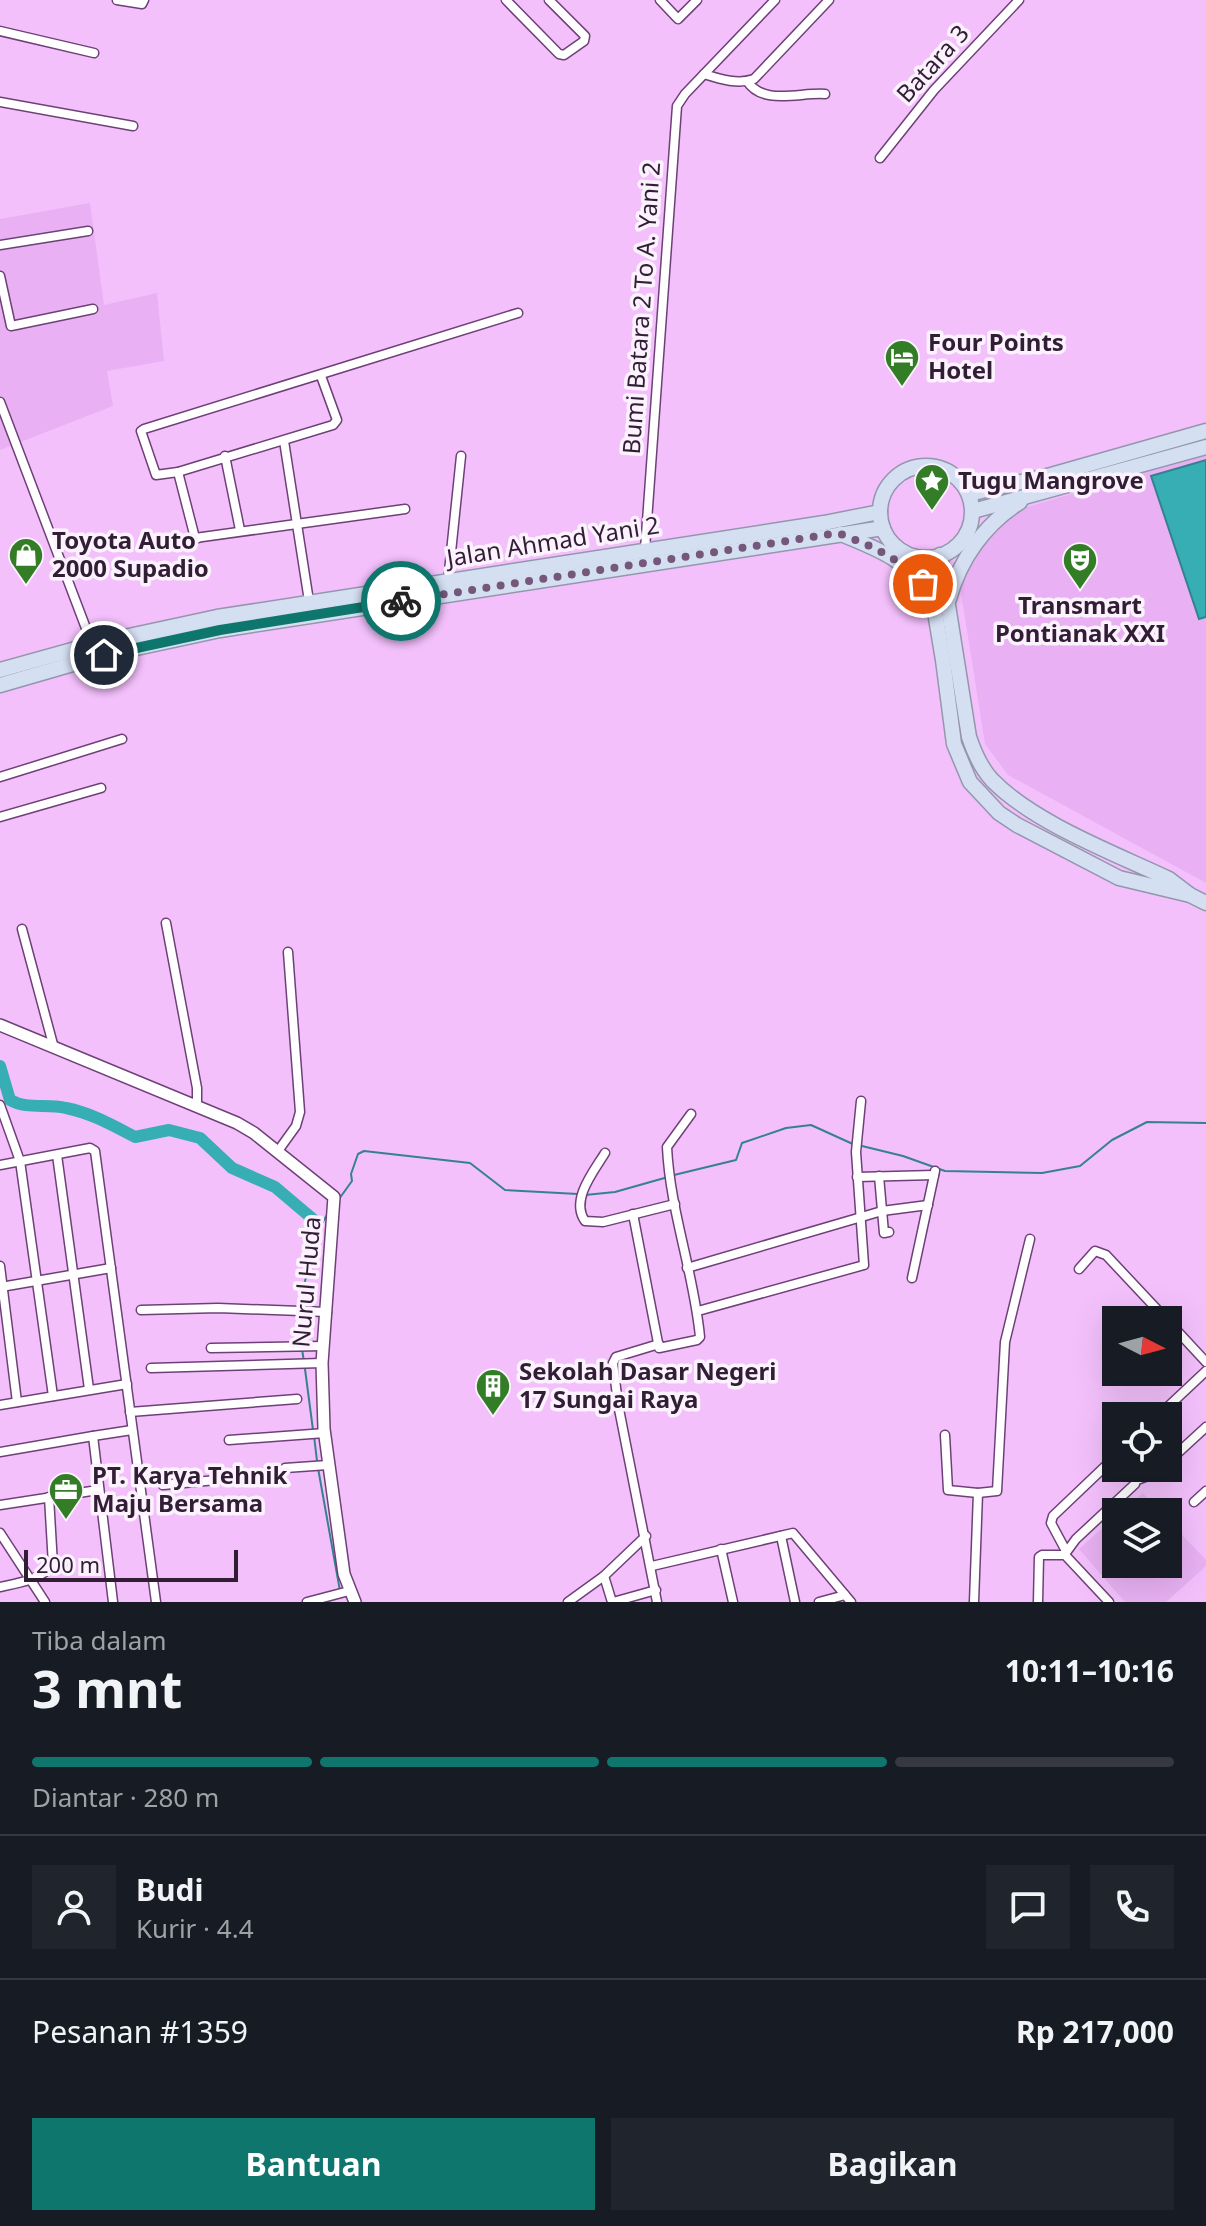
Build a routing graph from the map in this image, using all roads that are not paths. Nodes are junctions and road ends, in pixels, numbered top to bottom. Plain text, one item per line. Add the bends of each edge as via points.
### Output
1 (117, 0) edge
2 (144, 0) edge
3 (506, 0) edge
4 (549, 0) edge
5 (660, 0) edge
6 (697, 0) edge
7 (775, 0) edge
8 (829, 0) edge
9 (1019, 0) edge
10 (0, 31) edge
11 (94, 53) dead end
12 (702, 76) junction
13 (747, 81) junction
14 (825, 94) dead end
15 (0, 102) edge
16 (133, 126) dead end
17 (880, 158) dead end
18 (88, 231) dead end
19 (0, 245) edge
20 (0, 276) edge
21 (1, 290) edge
22 (93, 309) dead end
23 (518, 313) dead end
24 (321, 376) junction
25 (0, 402) edge
26 (1206, 431) edge
27 (284, 441) junction
28 (1206, 447) edge
29 (225, 456) junction
30 (461, 456) dead end
31 (178, 472) junction
32 (969, 494) junction
33 (1027, 498) junction
34 (405, 509) dead end
35 (973, 511) junction
36 (880, 512) junction
37 (296, 523) junction
38 (883, 528) junction
39 (240, 530) junction
40 (838, 533) junction
41 (199, 538) junction
42 (175, 542) dead end
43 (645, 549) junction
44 (933, 557) junction
45 (448, 581) junction
46 (309, 601) junction
47 (941, 603) junction
48 (92, 644) junction
49 (0, 670) edge
50 (0, 685) edge
51 (122, 739) dead end
52 (0, 777) edge
53 (101, 788) dead end
54 (0, 817) edge
55 (1206, 903) edge
56 (166, 923) dead end
57 (22, 929) dead end
58 (288, 952) dead end
59 (0, 1025) edge
60 (54, 1048) junction
61 (861, 1101) dead end
62 (0, 1105) edge
63 (197, 1105) junction
64 (691, 1114) dead end
65 (2, 1117) edge
66 (278, 1151) junction
67 (605, 1153) dead end
68 (57, 1155) junction
69 (20, 1161) junction
70 (0, 1165) edge
71 (879, 1176) junction
72 (857, 1177) junction
73 (675, 1204) junction
74 (928, 1205) junction
75 (882, 1211) junction
76 (633, 1214) junction
77 (860, 1217) junction
78 (889, 1232) dead end
79 (1030, 1239) dead end
80 (0, 1266) edge
81 (111, 1268) junction
82 (687, 1268) junction
83 (1079, 1269) dead end
84 (73, 1275) junction
85 (912, 1278) dead end
86 (39, 1280) junction
87 (2, 1287) edge
88 (1153, 1306) edge
89 (141, 1310) dead end
90 (698, 1311) junction
91 (327, 1312) junction
92 (1182, 1337) edge
93 (659, 1344) junction
94 (324, 1346) junction
95 (211, 1348) dead end
96 (1206, 1362) edge
97 (317, 1363) junction
98 (151, 1368) dead end
99 (1206, 1371) edge
100 (127, 1384) junction
101 (89, 1389) junction
102 (53, 1396) junction
103 (297, 1399) dead end
104 (17, 1402) junction
105 (1173, 1402) edge
106 (0, 1405) edge
107 (130, 1412) junction
108 (1206, 1427) edge
109 (132, 1430) junction
110 (320, 1434) junction
111 (945, 1435) dead end
112 (93, 1436) junction
113 (229, 1440) dead end
114 (1182, 1449) edge
115 (0, 1452) edge
116 (325, 1465) junction
117 (1102, 1469) edge
118 (1135, 1482) edge
119 (163, 1485) dead end
120 (98, 1490) junction
121 (1206, 1491) edge
122 (978, 1493) junction
123 (49, 1497) junction
124 (1194, 1502) dead end
125 (0, 1505) edge
126 (0, 1533) edge
127 (646, 1536) junction
128 (781, 1536) junction
129 (721, 1549) junction
130 (1065, 1553) junction
131 (652, 1566) junction
132 (604, 1576) junction
133 (30, 1580) junction
134 (0, 1587) edge
135 (656, 1590) junction
136 (343, 1593) junction
137 (848, 1598) edge
138 (45, 1602) edge
139 (113, 1602) edge
140 (156, 1602) edge
141 (307, 1602) edge
142 (355, 1602) edge
143 (568, 1602) edge
144 (613, 1602) edge
145 (657, 1602) edge
146 (733, 1602) edge
147 (795, 1602) edge
148 (819, 1602) edge
149 (974, 1602) edge
150 (1038, 1602) edge
151 (1109, 1602) edge

1 - 2 street
3 - 4 street via 564,55 585,36
5 - 6 street via 678,19
7 - 12 street, Bumi Batara 2 To A. Yani 2
8 - 13 street
9 - 17 street, Batara 3 via 934,90
10 - 11 street
12 - 13 street
12 - 43 street, Bumi Batara 2 To A. Yani 2 via 677,106
13 - 14 street via 769,96
15 - 16 street
18 - 19 street
20 - 21 street
21 - 22 street via 11,326
23 - 24 street
24 - 27 street via 336,423
24 - 31 street via 142,430 156,475
25 - 48 street
26 - 32 highway
27 - 29 street
27 - 37 street
28 - 33 highway
29 - 31 street
29 - 39 street
30 - 45 street
31 - 41 street via 193,535
32 - 35 highway
32 - 36 highway via 945,470 912,468 886,490
33 - 35 highway
33 - 47 highway via 986,529
34 - 37 street
35 - 44 highway via 962,542
36 - 38 highway
36 - 43 highway, Jalan Ahmad Yani 2
37 - 39 street
37 - 46 street
38 - 40 highway, Jalan Ahmad Yani 2
38 - 44 highway via 903,552
39 - 41 street
40 - 47 highway via 879,548
40 - 50 highway, Jalan Ahmad Yani 2 via 220,630
41 - 42 street
43 - 45 highway, Jalan Ahmad Yani 2
44 - 47 highway
45 - 46 highway, Jalan Ahmad Yani 2
46 - 48 highway, Jalan Ahmad Yani 2
47 - 55 highway via 954,744 970,782 999,813 1093,865 1119,878
48 - 49 highway, Jalan Ahmad Yani 2
51 - 52 street
53 - 54 street
56 - 63 street
57 - 60 street
58 - 66 street via 300,1112
59 - 60 street, Nurul Huda
60 - 63 street, Nurul Huda
61 - 72 street
62 - 65 street
63 - 66 street, Nurul Huda via 247,1128
64 - 73 street via 667,1147
65 - 69 street
66 - 91 street, Nurul Huda via 331,1192 335,1203
67 - 76 street via 582,1195 581,1216 603,1222
68 - 69 street
68 - 81 street via 95,1151
68 - 84 street
69 - 70 street
69 - 86 street
71 - 72 street
71 - 74 street via 935,1173
71 - 75 street
72 - 77 street
73 - 76 street
73 - 82 street
74 - 75 street
74 - 85 street
75 - 77 street
75 - 78 street via 884,1233
76 - 93 street
77 - 82 street
77 - 90 street via 864,1265
79 - 122 street via 1005,1342 999,1487
80 - 87 street
81 - 84 street
81 - 100 street
82 - 90 street
83 - 88 street via 1095,1251 1106,1255
84 - 86 street
84 - 101 street
86 - 87 street
86 - 102 street
87 - 104 street
89 - 91 street
90 - 93 street via 697,1340 664,1349
91 - 94 street, Nurul Huda
92 - 96 street
93 - 127 street via 616,1357 613,1363
94 - 95 street
94 - 97 street, Nurul Huda
97 - 98 street
97 - 110 street, Nurul Huda
99 - 105 street
100 - 101 street
100 - 107 street
101 - 102 street
102 - 104 street
103 - 107 street
104 - 106 street
107 - 109 street
108 - 114 street
109 - 112 street
109 - 140 street
110 - 113 street
110 - 116 street, Nurul Huda
111 - 122 street via 948,1490
112 - 115 street
112 - 120 street
116 - 119 street
116 - 136 street, Nurul Huda
117 - 130 street via 1053,1516 1051,1523
118 - 130 street
120 - 123 street
120 - 139 street
121 - 124 street
122 - 149 street
123 - 125 street
123 - 133 street via 53,1565
126 - 133 street
127 - 131 street
127 - 132 street
128 - 129 street
128 - 137 street via 794,1533
128 - 147 street
129 - 131 street
129 - 146 street
130 - 150 street via 1039,1557
130 - 151 street
131 - 135 street
132 - 143 street
132 - 144 street
133 - 134 street
133 - 138 street
135 - 144 street
135 - 145 street
136 - 141 street
136 - 142 street, Nurul Huda
137 - 148 street

